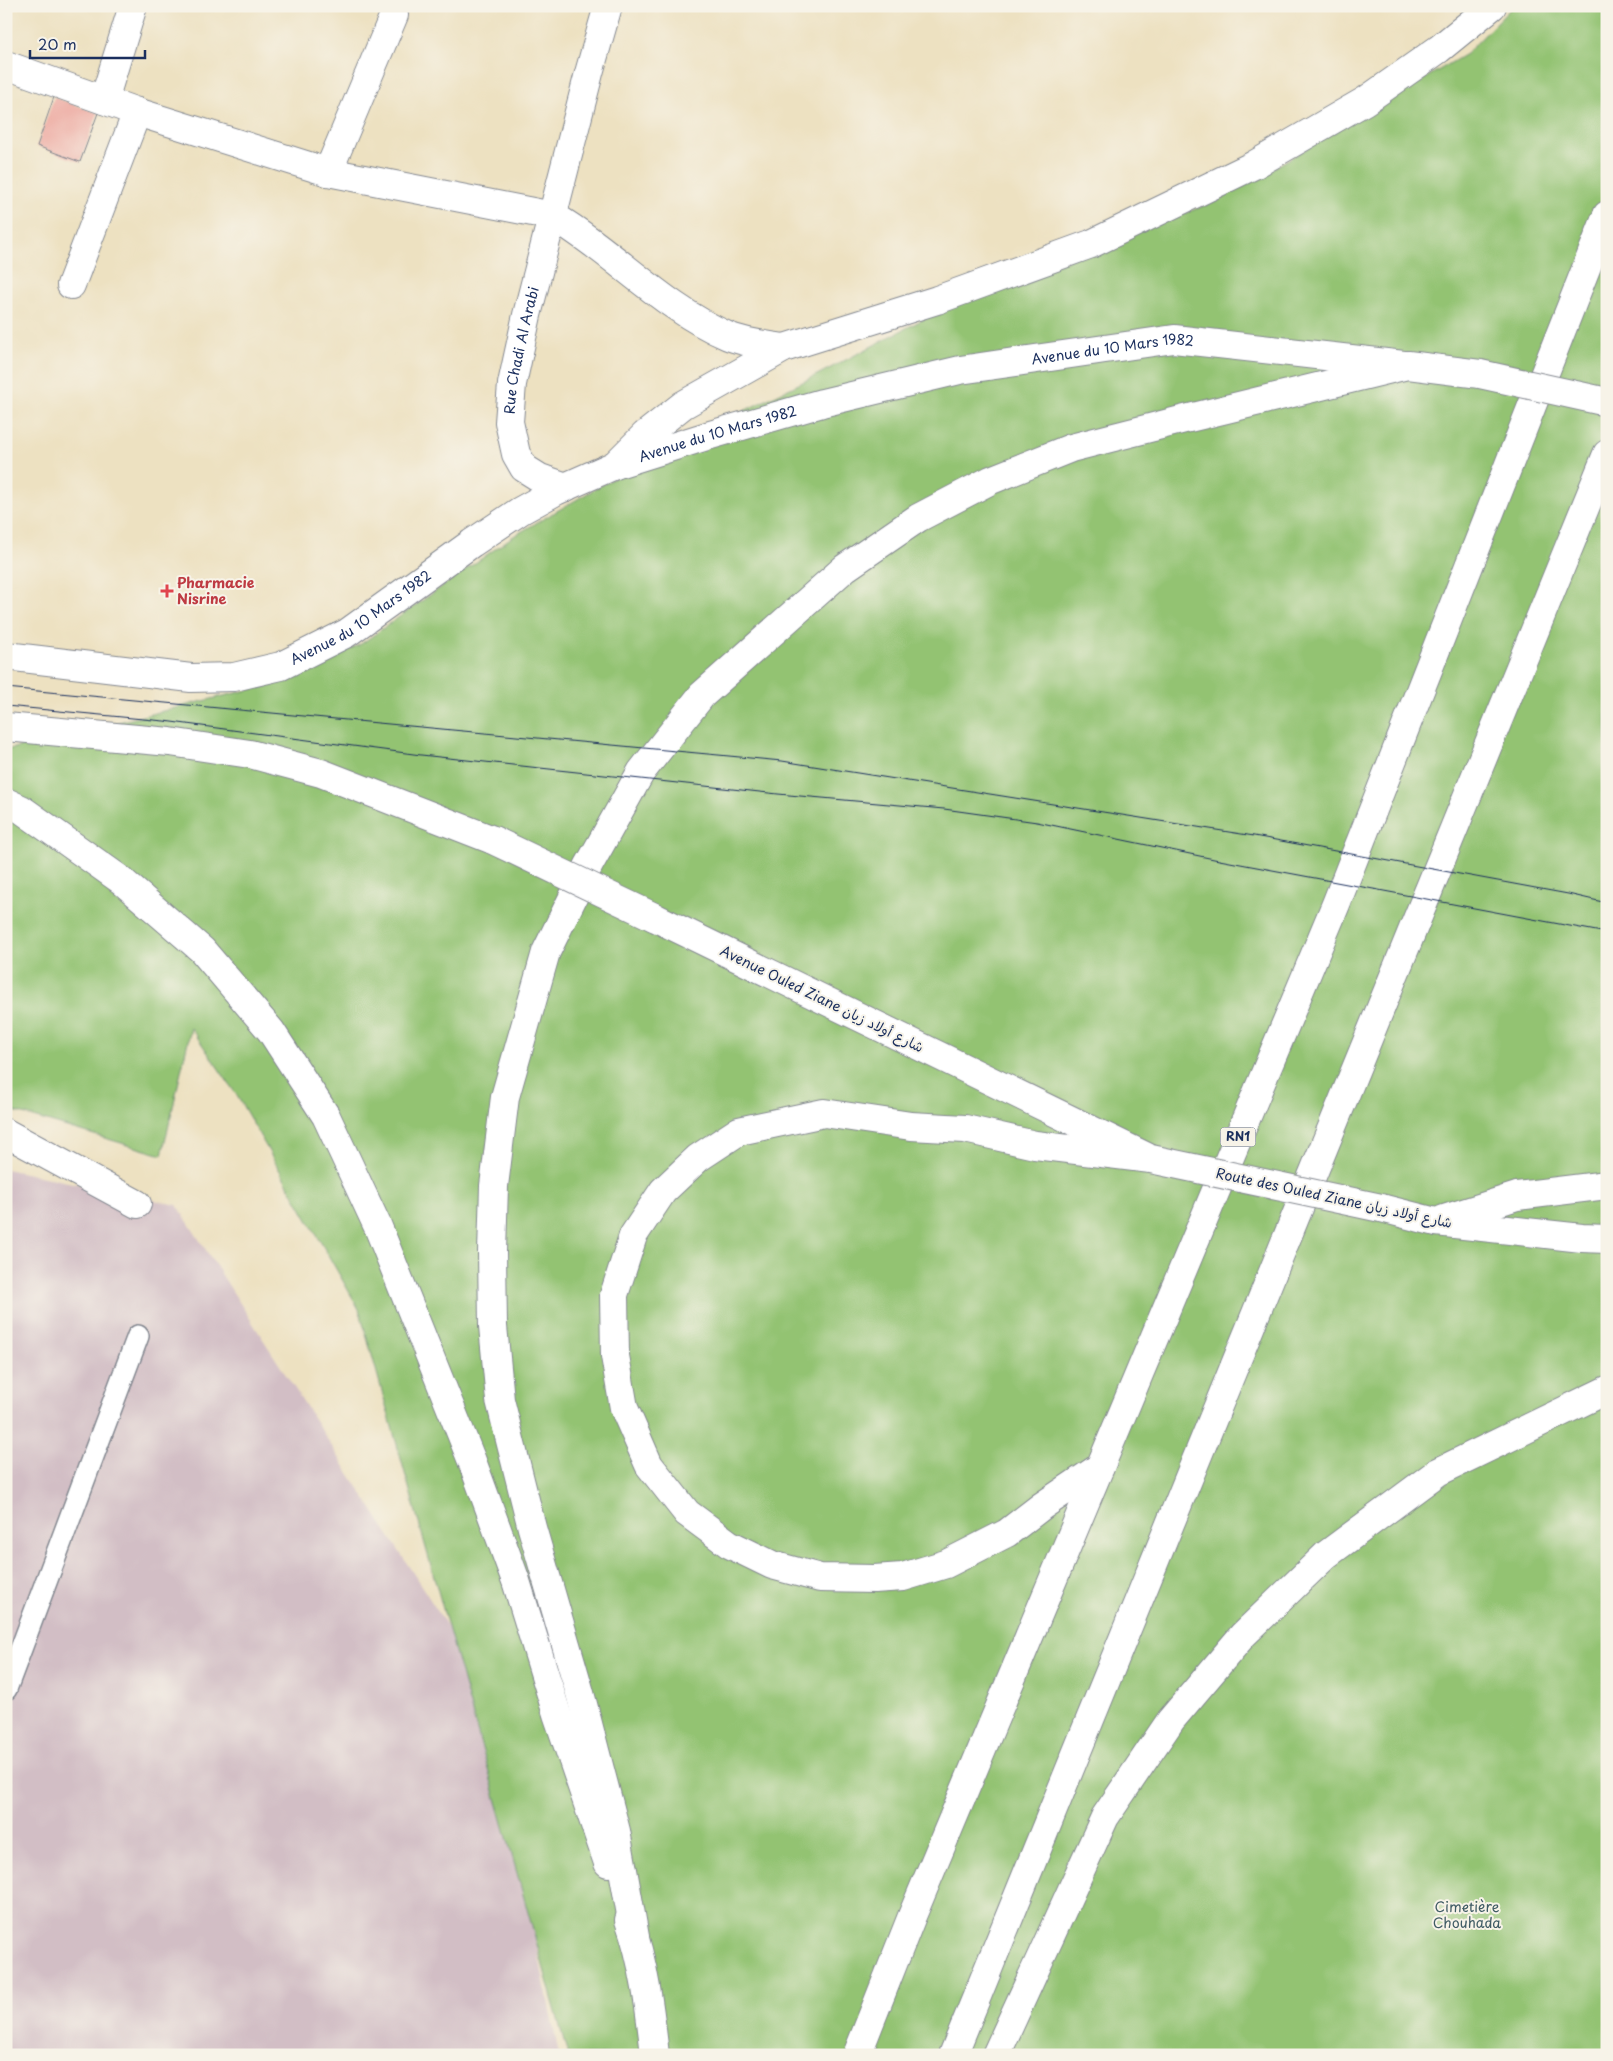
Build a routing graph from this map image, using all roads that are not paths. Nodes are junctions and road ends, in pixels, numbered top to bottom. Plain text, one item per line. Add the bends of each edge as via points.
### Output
1 (133, 6) edge
2 (608, 6) edge
3 (1492, 6) edge
4 (394, 15) dead end
5 (6, 65) edge
6 (104, 100) junction
7 (137, 112) junction
8 (328, 172) junction
9 (1607, 215) edge
10 (553, 216) junction
11 (71, 285) dead end
12 (784, 348) junction
13 (1408, 365) junction
14 (1607, 402) edge
15 (1607, 454) edge
16 (616, 465) junction
17 (566, 487) junction
18 (6, 656) edge
19 (6, 727) edge
20 (6, 802) edge
21 (6, 1134) edge
22 (1151, 1159) junction
23 (1607, 1185) edge
24 (137, 1204) dead end
25 (1436, 1222) junction
26 (1607, 1239) edge
27 (138, 1336) dead end
28 (1607, 1390) edge
29 (1100, 1467) junction
30 (6, 1689) edge
31 (635, 1937) junction
32 (655, 2055) edge
33 (857, 2055) edge
34 (953, 2055) edge
35 (996, 2055) edge

1 - 6 main road
2 - 10 main road, Rue Chadi Al Arabi
3 - 12 main road via 1439,49 1365,101 1254,165 1203,190 1091,244 937,300
4 - 8 main road
5 - 6 main road
6 - 7 main road
7 - 8 main road
7 - 11 main road
8 - 10 main road
9 - 29 main road, RN1 via 1340,895
10 - 12 main road via 704,325 731,337
10 - 17 main road, Rue Chadi Al Arabi via 519,351 509,422 516,454 524,468 540,478
12 - 16 main road via 683,404 645,435
13 - 14 main road, Avenue du 10 Mars 1982, bridge via 1480,374
13 - 16 main road, Avenue du 10 Mars 1982 via 1174,338 960,370 822,403
13 - 31 main road via 1071,448 991,480 918,518 845,568 702,695 641,772 589,865 546,952 505,1097 494,1195 493,1326 500,1400 616,1831
15 - 34 main road
16 - 17 main road, Avenue du 10 Mars 1982
17 - 18 main road, Avenue du 10 Mars 1982 via 520,511 472,542 347,633 281,666 234,677 191,678
19 - 22 main road, Avenue Ouled Ziane شارع أولاد زيان, bridge via 170,742 250,754 321,773 493,840
20 - 31 main road via 21,809 122,880 202,950 271,1031 326,1116 378,1227 472,1461 516,1581 598,1838
21 - 24 main road
22 - 25 main road, Route des Ouled Ziane شارع أولاد زيان, bridge
22 - 29 main road via 1035,1145 965,1129 911,1126 824,1113 738,1131 698,1158 663,1191 632,1236 614,1295 615,1356 624,1408 650,1465 687,1514 729,1544 772,1565 820,1578 903,1577 946,1564 1007,1533
23 - 25 main road via 1517,1196
25 - 26 main road, Route des Ouled Ziane شارع أولاد زيان
27 - 30 lane
28 - 35 main road via 1438,1472 1326,1555 1243,1635 1171,1720 1105,1817
29 - 33 main road, RN1
31 - 32 main road

